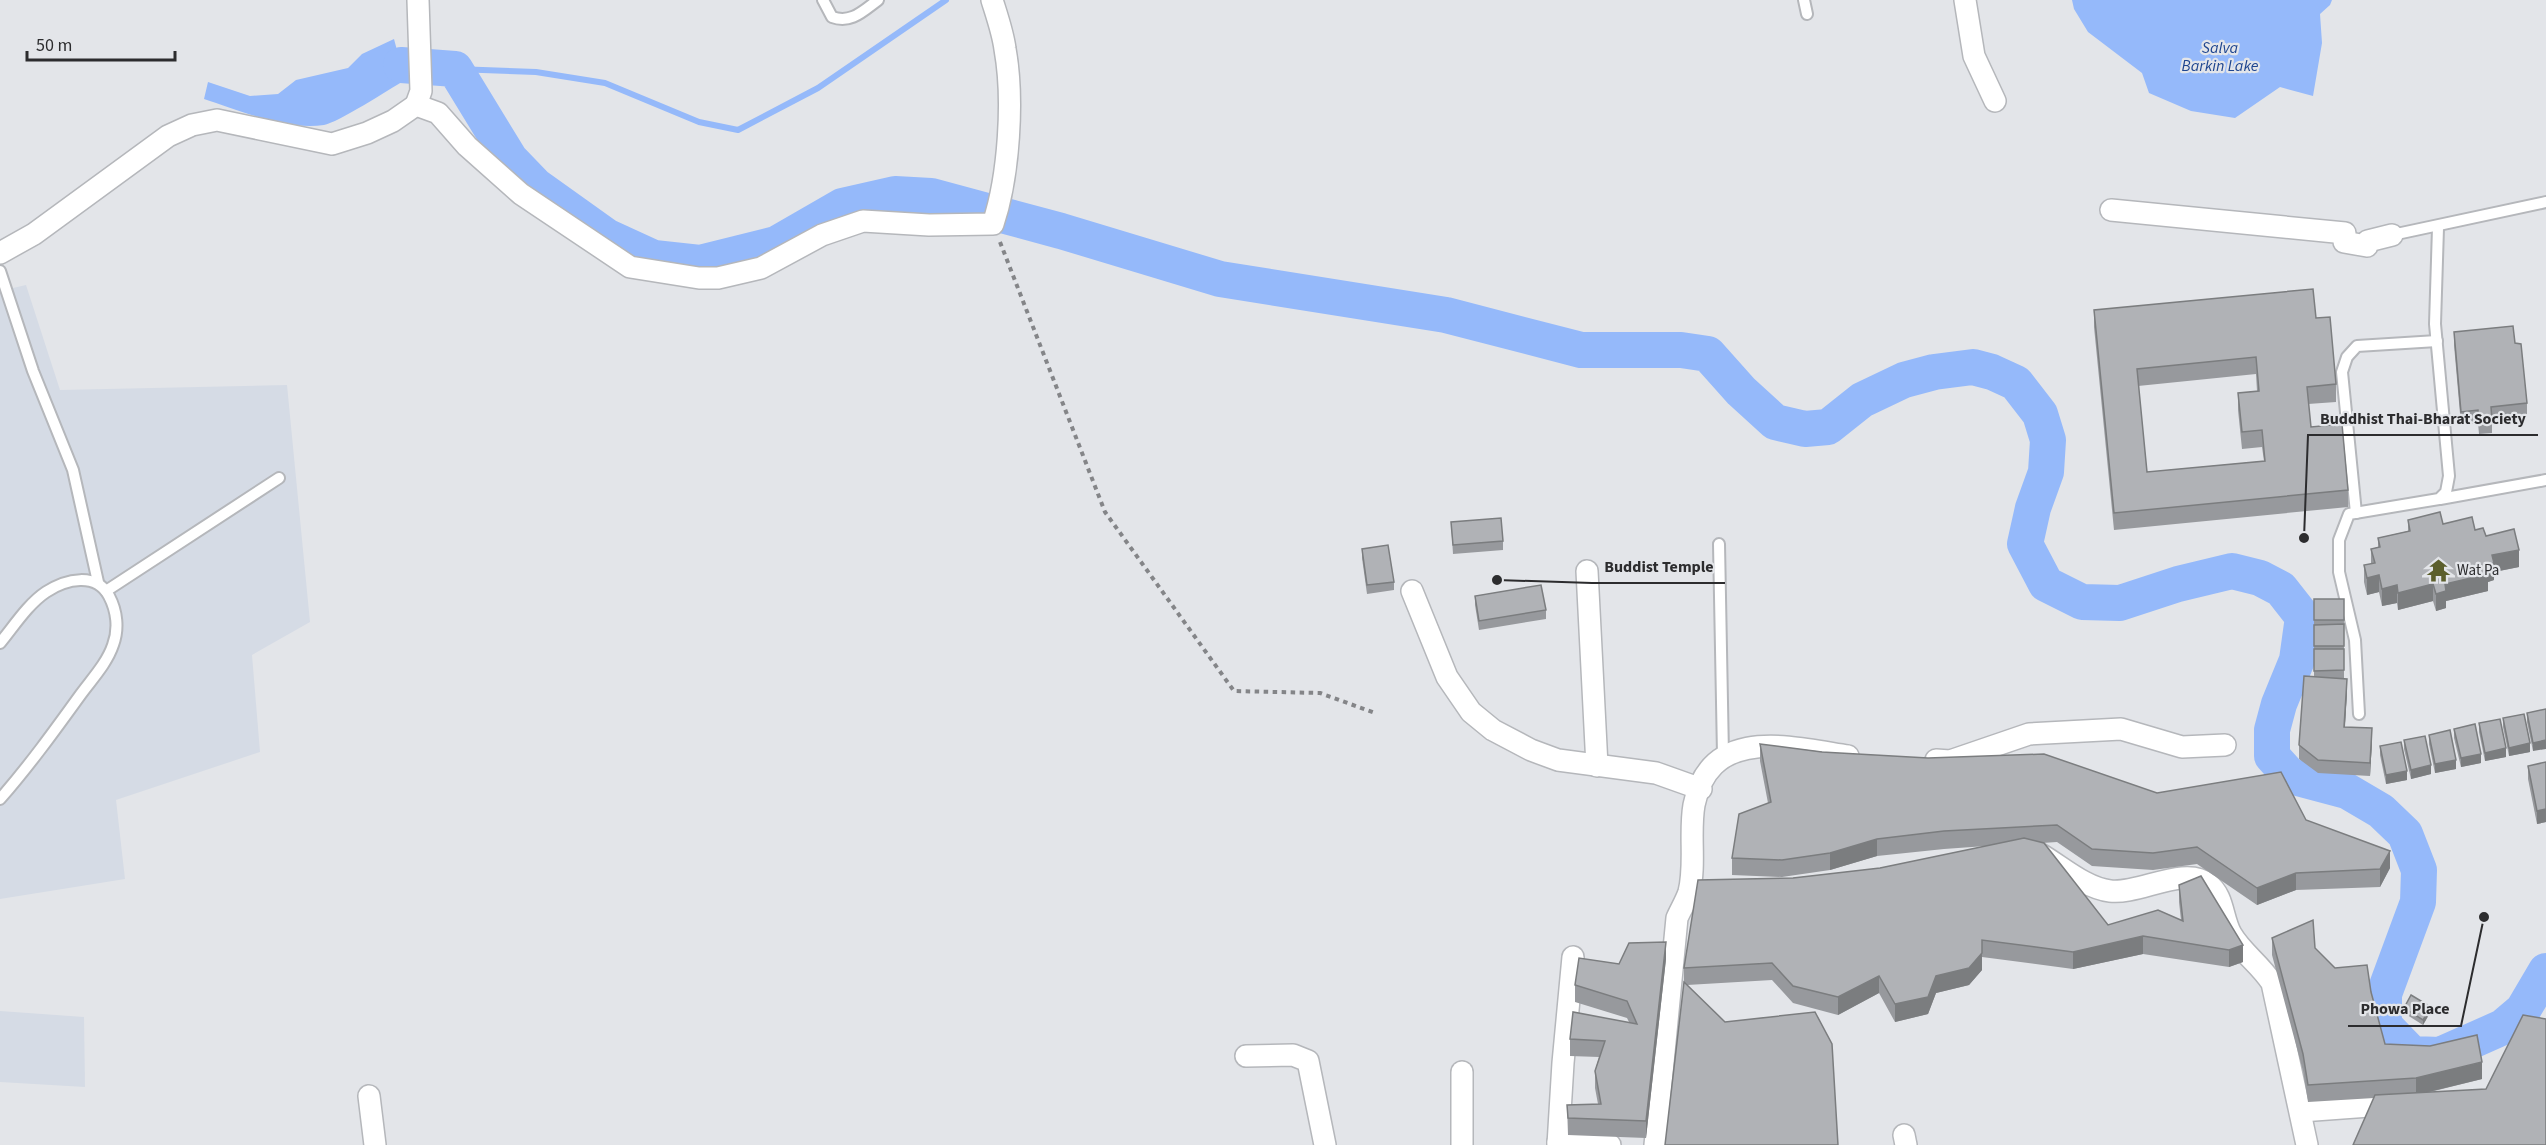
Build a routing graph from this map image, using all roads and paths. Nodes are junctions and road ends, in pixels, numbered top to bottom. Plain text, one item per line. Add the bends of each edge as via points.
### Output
1 (418, 0) edge
2 (823, 0) edge
3 (878, 0) edge
4 (992, 0) edge
5 (1804, 0) edge
6 (1965, 0) edge
7 (1807, 14) dead end
8 (1995, 101) dead end
9 (416, 105) junction
10 (2546, 202) edge
11 (2111, 210) dead end
12 (993, 224) junction
13 (2438, 228) junction
14 (2392, 236) joint
15 (0, 253) edge
16 (0, 271) edge
17 (2437, 341) junction
18 (279, 478) dead end
19 (2546, 480) edge
20 (2439, 499) junction
21 (2356, 513) junction
22 (1719, 544) dead end
23 (1587, 571) dead end
24 (98, 582) junction
25 (106, 591) junction
26 (1412, 591) dead end
27 (0, 642) edge
28 (1375, 713) dead end
29 (2359, 714) dead end
30 (2225, 745) dead end
31 (1723, 755) junction
32 (1869, 759) edge
33 (1915, 760) edge
34 (1597, 766) junction
35 (1701, 789) junction
36 (0, 799) edge
37 (2019, 849) edge
38 (1573, 957) dead end
39 (1246, 1056) dead end
40 (1462, 1072) dead end
41 (369, 1096) dead end
42 (2412, 1102) edge
43 (2301, 1111) junction
44 (1558, 1143) edge
45 (375, 1145) edge
46 (1325, 1145) edge
47 (1462, 1145) edge
48 (1610, 1145) edge
49 (1655, 1145) edge
50 (2307, 1145) edge

1 - 9 street via 421,91
2 - 3 lane via 832,17 841,20 853,18
4 - 12 street via 1007,60 1007,162
5 - 7 lane
6 - 8 street via 1974,57
9 - 12 street via 438,113 521,194 630,267 718,278 761,268 822,235 863,221
9 - 15 street via 393,121 332,144 217,120 192,125 159,142 34,234
10 - 13 lane
11 - 14 street via 2345,233 2344,242 2367,246 2368,241
12 - 28 path via 1105,512 1234,691 1320,693
13 - 14 lane
13 - 17 lane
16 - 24 lane via 33,371 73,470
17 - 20 lane via 2449,476 2446,492
17 - 21 lane via 2357,346 2347,357 2342,372
18 - 25 lane
19 - 20 lane
20 - 21 lane
21 - 29 lane via 2349,514 2339,540 2339,572 2355,640
22 - 31 lane
23 - 34 street
24 - 25 lane
24 - 27 lane via 80,580 45,592
25 - 36 lane via 113,604 116,630 106,659
26 - 34 street via 1447,677 1471,712 1493,730 1531,750 1558,760
30 - 33 street via 2182,747 2121,729 2029,734 1950,760
31 - 32 street via 1745,748 1784,746
31 - 35 street via 1710,768
34 - 35 street via 1656,773
35 - 49 street via 1694,804 1699,892 1677,918
37 - 43 street via 2032,850 2106,891 2184,877 2209,884 2220,900 2229,931 2272,983
38 - 44 street
39 - 46 street via 1293,1055 1308,1061
40 - 47 street
41 - 45 street
42 - 43 street
43 - 50 street
44 - 48 street

